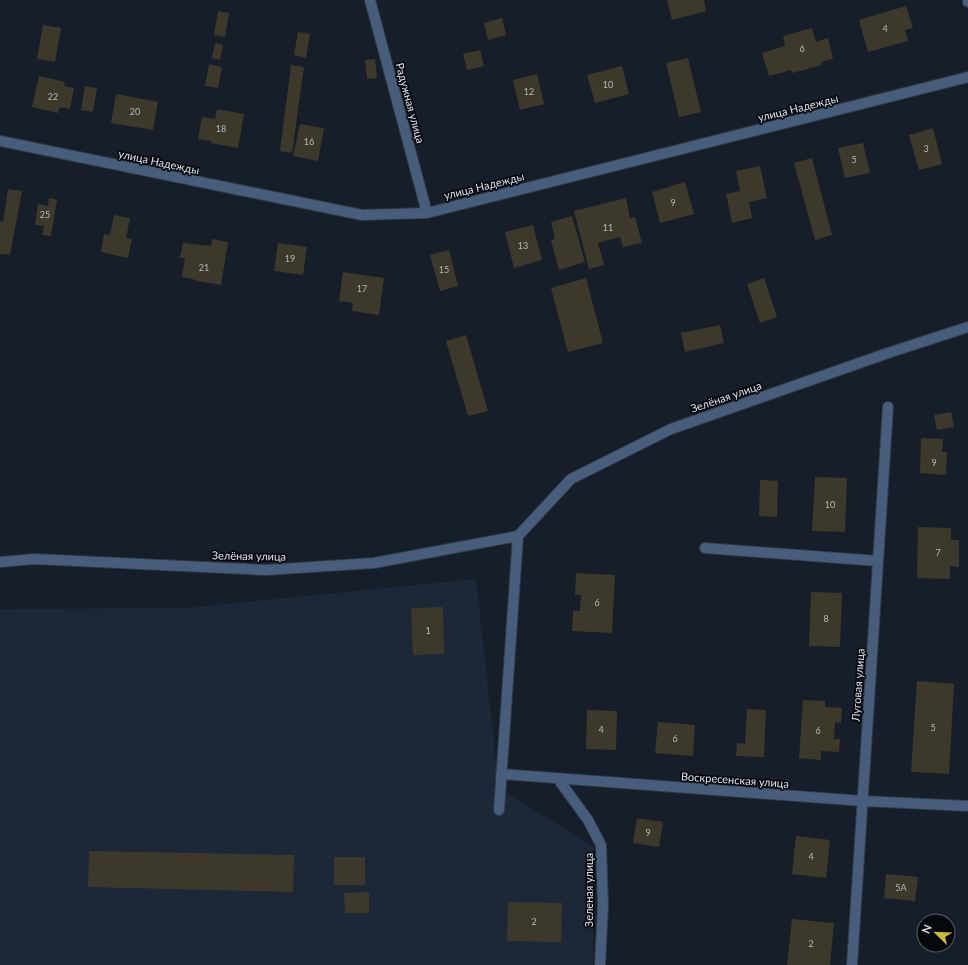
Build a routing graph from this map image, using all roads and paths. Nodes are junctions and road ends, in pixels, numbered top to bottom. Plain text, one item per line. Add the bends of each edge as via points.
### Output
1 (370, 0) edge
2 (968, 77) edge
3 (0, 141) edge
4 (427, 213) junction
5 (968, 327) edge
6 (888, 407) dead end
7 (518, 536) junction
8 (706, 548) dead end
9 (878, 561) junction
10 (0, 562) edge
11 (501, 774) junction
12 (558, 779) junction
13 (863, 801) junction
14 (968, 806) edge
15 (499, 810) dead end
16 (600, 965) edge
17 (852, 965) edge

1 - 4 street, Радужная улица
2 - 4 street, улица Надежды
3 - 4 street, улица Надежды via 362,215
5 - 7 street, Зелёная улица via 671,429 571,479
6 - 9 street, Луговая улица
7 - 10 street, Зелёная улица via 374,563 266,570 35,559
7 - 11 street
8 - 9 street
9 - 13 street, Луговая улица
11 - 12 street, Воскресенская улица
11 - 15 street
12 - 13 street, Воскресенская улица
12 - 16 street, Зеленая улица via 588,820 601,845 603,905
13 - 14 street, Воскресенская улица
13 - 17 street, Луговая улица

